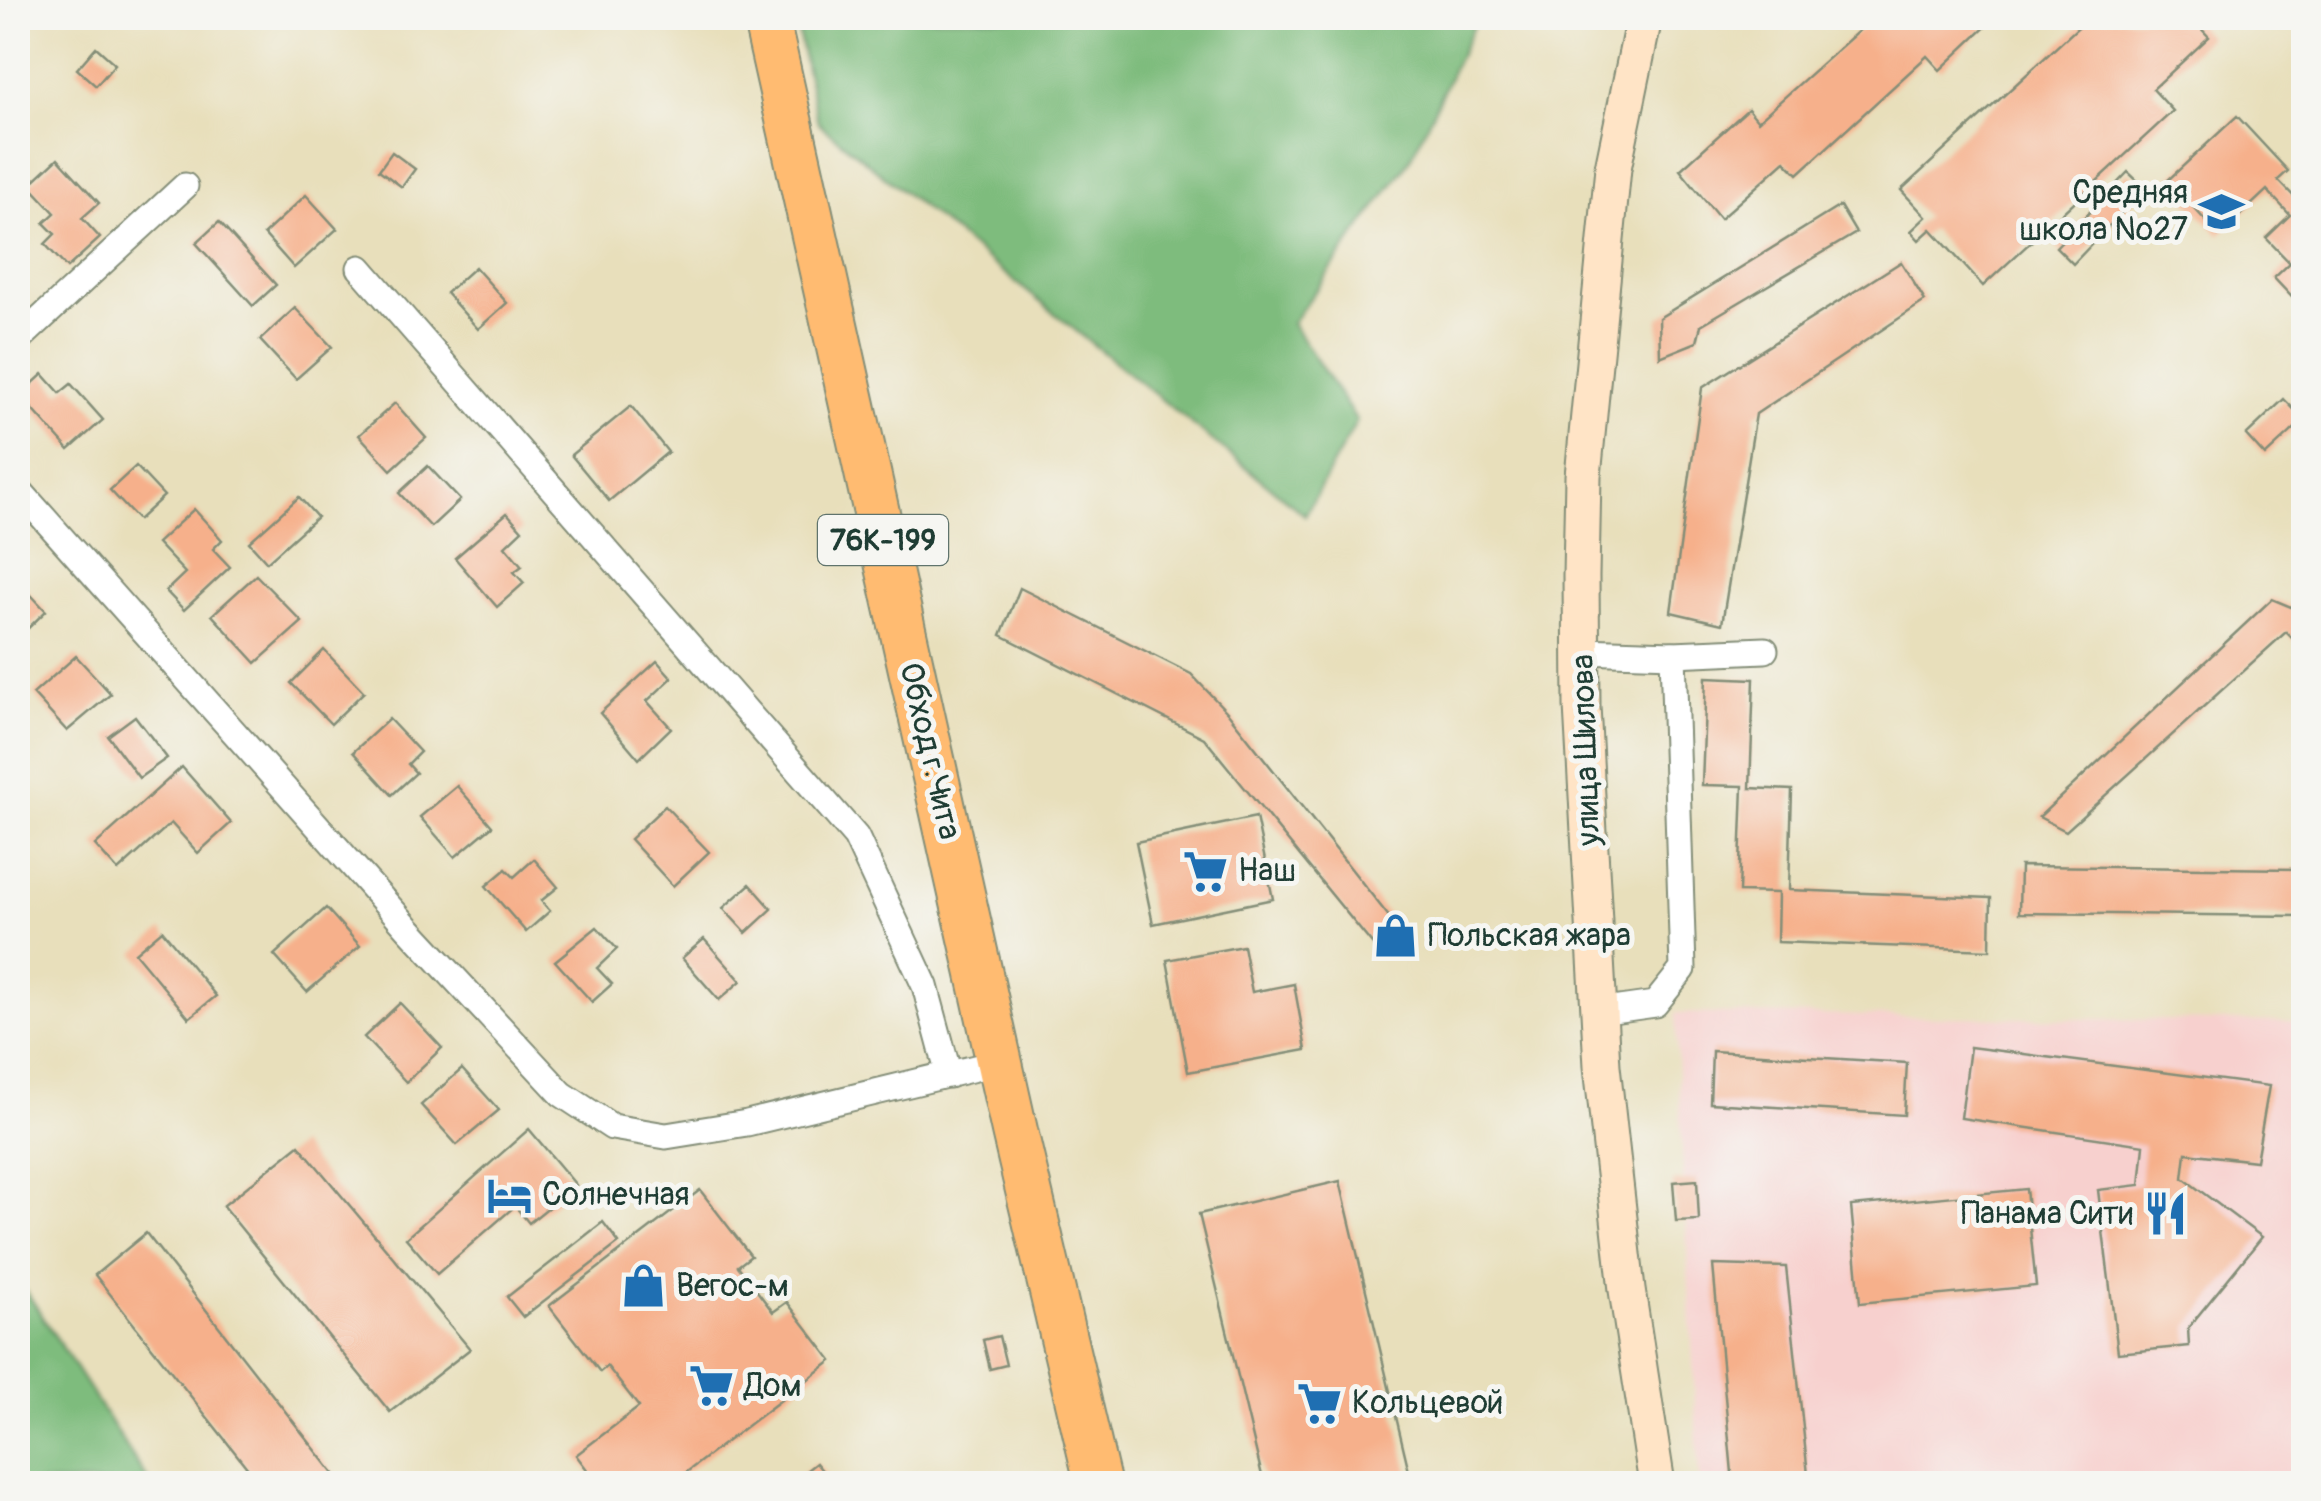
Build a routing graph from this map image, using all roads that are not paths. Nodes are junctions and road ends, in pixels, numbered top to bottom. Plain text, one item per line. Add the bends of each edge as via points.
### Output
1 (766, 18) edge
2 (1644, 18) edge
3 (184, 186) dead end
4 (360, 268) dead end
5 (18, 340) edge
6 (18, 488) edge
7 (1765, 650) dead end
8 (1582, 651) junction
9 (1673, 654) junction
10 (1598, 1012) junction
11 (1000, 1062) junction
12 (949, 1075) junction
13 (1098, 1484) edge
14 (1657, 1484) edge

1 - 11 highway, Обход г.Чита / 76К-199
2 - 8 main road, улица Шилова via 1614,168 1584,456
3 - 5 street
4 - 12 street via 856,837 924,986
6 - 12 street via 498,1026 562,1094 612,1127 666,1136
7 - 9 street
8 - 9 street
8 - 10 main road, улица Шилова
9 - 10 street via 1684,969 1655,1004
10 - 14 main road, улица Шилова via 1627,1290
11 - 12 street
11 - 13 highway, Обход г.Чита / 76К-199

